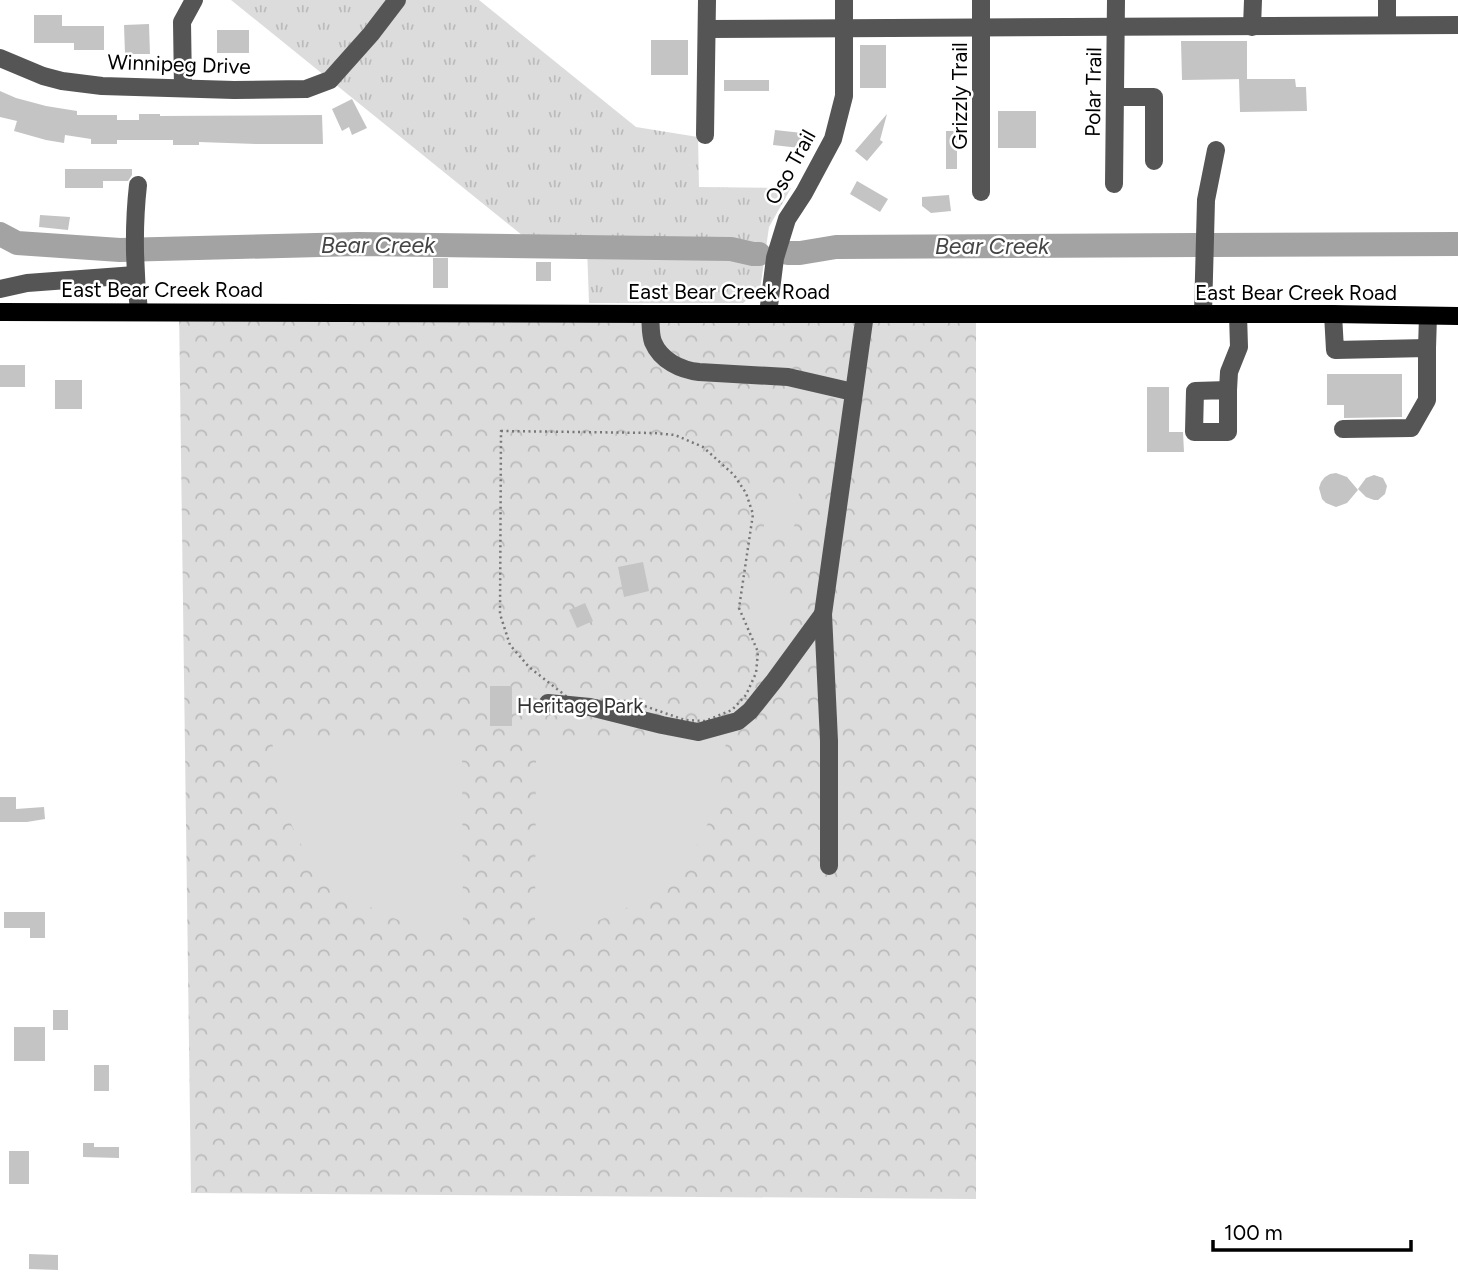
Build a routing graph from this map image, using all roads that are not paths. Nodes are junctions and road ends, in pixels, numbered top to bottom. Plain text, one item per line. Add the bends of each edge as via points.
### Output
1 (194, 0) edge
2 (397, 0) edge
3 (707, 0) edge
4 (844, 0) edge
5 (981, 0) edge
6 (1116, 0) edge
7 (1253, 0) edge
8 (1387, 0) edge
9 (1387, 25) junction
10 (1458, 25) edge
11 (1116, 26) junction
12 (1252, 27) junction
13 (982, 28) junction
14 (707, 29) junction
15 (844, 29) junction
16 (0, 58) edge
17 (183, 88) junction
18 (1115, 97) junction
19 (705, 135) dead end
20 (1216, 149) dead end
21 (1154, 161) dead end
22 (1114, 184) dead end
23 (138, 185) dead end
24 (981, 192) dead end
25 (134, 268) junction
26 (0, 289) edge
27 (139, 311) junction
28 (0, 312) edge
29 (650, 314) junction
30 (768, 314) junction
31 (865, 314) junction
32 (1203, 314) junction
33 (1238, 314) junction
34 (1333, 314) junction
35 (1427, 316) junction
36 (1458, 316) edge
37 (1427, 348) junction
38 (1228, 390) dead end
39 (853, 392) junction
40 (1343, 429) dead end
41 (823, 614) junction
42 (548, 703) dead end
43 (829, 866) dead end

1 - 17 street via 182,22
2 - 17 street, Winnipeg Drive via 330,80 306,89
3 - 14 street
4 - 15 street, Oso Trail
5 - 13 street, Grizzly Trail
6 - 11 street, Polar Trail
7 - 12 street
8 - 9 street
9 - 10 street
9 - 12 street
11 - 12 street
11 - 13 street
11 - 18 street, Polar Trail
13 - 15 street
13 - 24 street, Grizzly Trail
14 - 15 street
14 - 19 street
15 - 30 street, Oso Trail via 844,96 833,139 787,219 775,258
16 - 17 street, Winnipeg Drive via 62,81
18 - 21 street via 1154,97
18 - 22 street, Polar Trail
20 - 32 street via 1206,200
23 - 25 street
25 - 26 street
25 - 27 street
27 - 28 main road, East Bear Creek Road
27 - 29 main road, East Bear Creek Road
29 - 30 main road, East Bear Creek Road
29 - 39 street via 652,341 676,366 788,377
30 - 31 main road, East Bear Creek Road
31 - 32 main road, East Bear Creek Road
31 - 39 street
32 - 33 main road, East Bear Creek Road
33 - 34 main road, East Bear Creek Road
33 - 38 street via 1239,347
34 - 35 main road, East Bear Creek Road
34 - 37 street via 1335,350
35 - 36 main road, East Bear Creek Road
35 - 37 street
37 - 40 street via 1427,400 1411,428
39 - 41 street
41 - 42 street via 738,721 698,732 590,707
41 - 43 street

